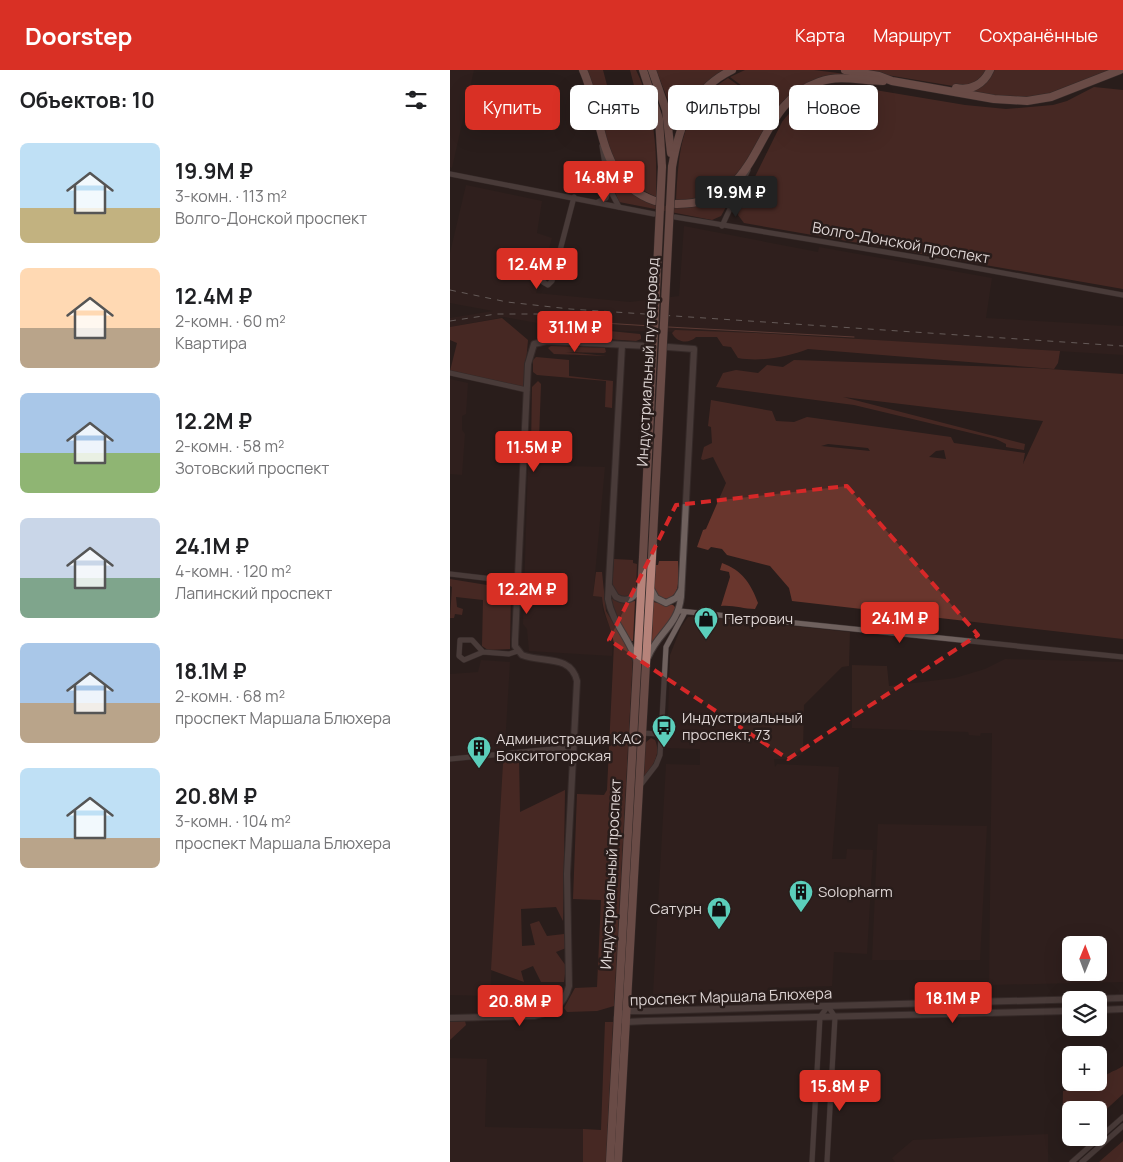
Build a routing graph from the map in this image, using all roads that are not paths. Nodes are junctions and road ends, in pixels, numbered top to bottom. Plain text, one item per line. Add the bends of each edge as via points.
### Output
1 (583, 70) edge
2 (643, 70) edge
3 (652, 70) edge
4 (732, 70) edge
5 (845, 70) edge
6 (990, 70) edge
7 (1120, 70) edge
8 (892, 81) junction
9 (939, 89) junction
10 (602, 140) junction
11 (753, 160) junction
12 (672, 167) junction
13 (450, 174) edge
14 (610, 188) junction
15 (574, 197) junction
16 (655, 201) dead end
17 (598, 202) junction
18 (676, 204) dead end
19 (619, 207) junction
20 (654, 214) dead end
21 (675, 217) dead end
22 (722, 226) junction
23 (552, 274) dead end
24 (1123, 295) edge
25 (622, 345) junction
26 (648, 346) dead end
27 (668, 347) dead end
28 (450, 373) edge
29 (527, 390) junction
30 (642, 557) joint
31 (652, 557) joint
32 (450, 574) edge
33 (519, 582) junction
34 (608, 583) junction
35 (641, 586) junction
36 (650, 587) junction
37 (681, 589) junction
38 (682, 612) junction
39 (483, 652) junction
40 (518, 652) junction
41 (1123, 657) edge
42 (636, 662) junction
43 (645, 662) junction
44 (641, 734) junction
45 (661, 734) junction
46 (574, 746) junction
47 (450, 758) edge
48 (638, 787) junction
49 (1123, 998) edge
50 (828, 1006) junction
51 (1123, 1009) edge
52 (1062, 1010) edge
53 (1107, 1010) edge
54 (626, 1011) junction
55 (820, 1017) junction
56 (835, 1017) junction
57 (450, 1018) edge
58 (617, 1018) junction
59 (626, 1022) junction
60 (1123, 1117) edge
61 (1123, 1126) edge
62 (1107, 1130) edge
63 (1109, 1138) joint
64 (1090, 1146) edge
65 (610, 1162) edge
66 (618, 1162) edge
67 (812, 1162) edge
68 (828, 1162) edge
69 (1072, 1162) edge
70 (1082, 1162) edge

1 - 10 main road
2 - 30 main road, Индустриальный путепровод, bridge via 659,119 662,167
3 - 12 main road via 666,110
4 - 12 main road via 711,83 691,105 679,130
5 - 8 main road
6 - 9 main road via 974,87
7 - 9 main road via 1050,97 1028,100 994,99
8 - 9 main road
8 - 11 main road via 838,78 821,81 798,92 779,112
10 - 14 street
10 - 16 main road via 611,163 622,178 636,191
11 - 18 main road via 738,180 722,192 695,203
11 - 22 street
12 - 31 main road, Индустриальный путепровод, bridge
13 - 15 street
14 - 17 street via 606,198
14 - 19 street
15 - 17 street
15 - 23 street
17 - 19 street
19 - 20 street
21 - 22 street, Волго-Донской проспект
22 - 24 street, Волго-Донской проспект
25 - 26 street
25 - 29 street via 542,341 534,344 528,364
25 - 34 street
27 - 37 street via 694,348
28 - 29 street
29 - 33 street
30 - 35 main road, Индустриальный проспект
31 - 36 main road, Индустриальный проспект
32 - 33 street
33 - 40 street via 515,640
34 - 35 street via 616,597 626,600 632,599
34 - 42 street via 610,608 633,650
35 - 42 main road, Индустриальный проспект
36 - 37 street via 656,598 666,603 676,598
36 - 43 main road, Индустриальный проспект
37 - 38 street
38 - 41 street
38 - 43 street via 651,649
38 - 45 street via 668,640
39 - 39 street via 472,640 460,640 459,656 464,660
39 - 40 street
40 - 46 street via 527,657 566,664 574,671 577,681
42 - 58 main road, Индустриальный проспект
43 - 44 main road, Индустриальный проспект
44 - 45 street
44 - 48 main road, Индустриальный проспект
45 - 48 street via 659,760
46 - 47 street
46 - 57 street via 567,883 569,986 564,1000 546,1013 534,1016
48 - 54 main road, Индустриальный проспект
49 - 50 street, проспект Маршала Блюхера
50 - 54 street, проспект Маршала Блюхера
50 - 55 street
50 - 56 street
51 - 53 street
52 - 56 street, проспект Маршала Блюхера
54 - 58 street, проспект Маршала Блюхера
54 - 59 main road, Индустриальный проспект
55 - 56 street, проспект Маршала Блюхера
55 - 59 street, проспект Маршала Блюхера
55 - 67 street
56 - 68 street
58 - 59 street, проспект Маршала Блюхера
58 - 65 main road, Индустриальный проспект
59 - 66 main road, Индустриальный проспект
60 - 62 street
61 - 63 street
63 - 70 street
64 - 69 street

